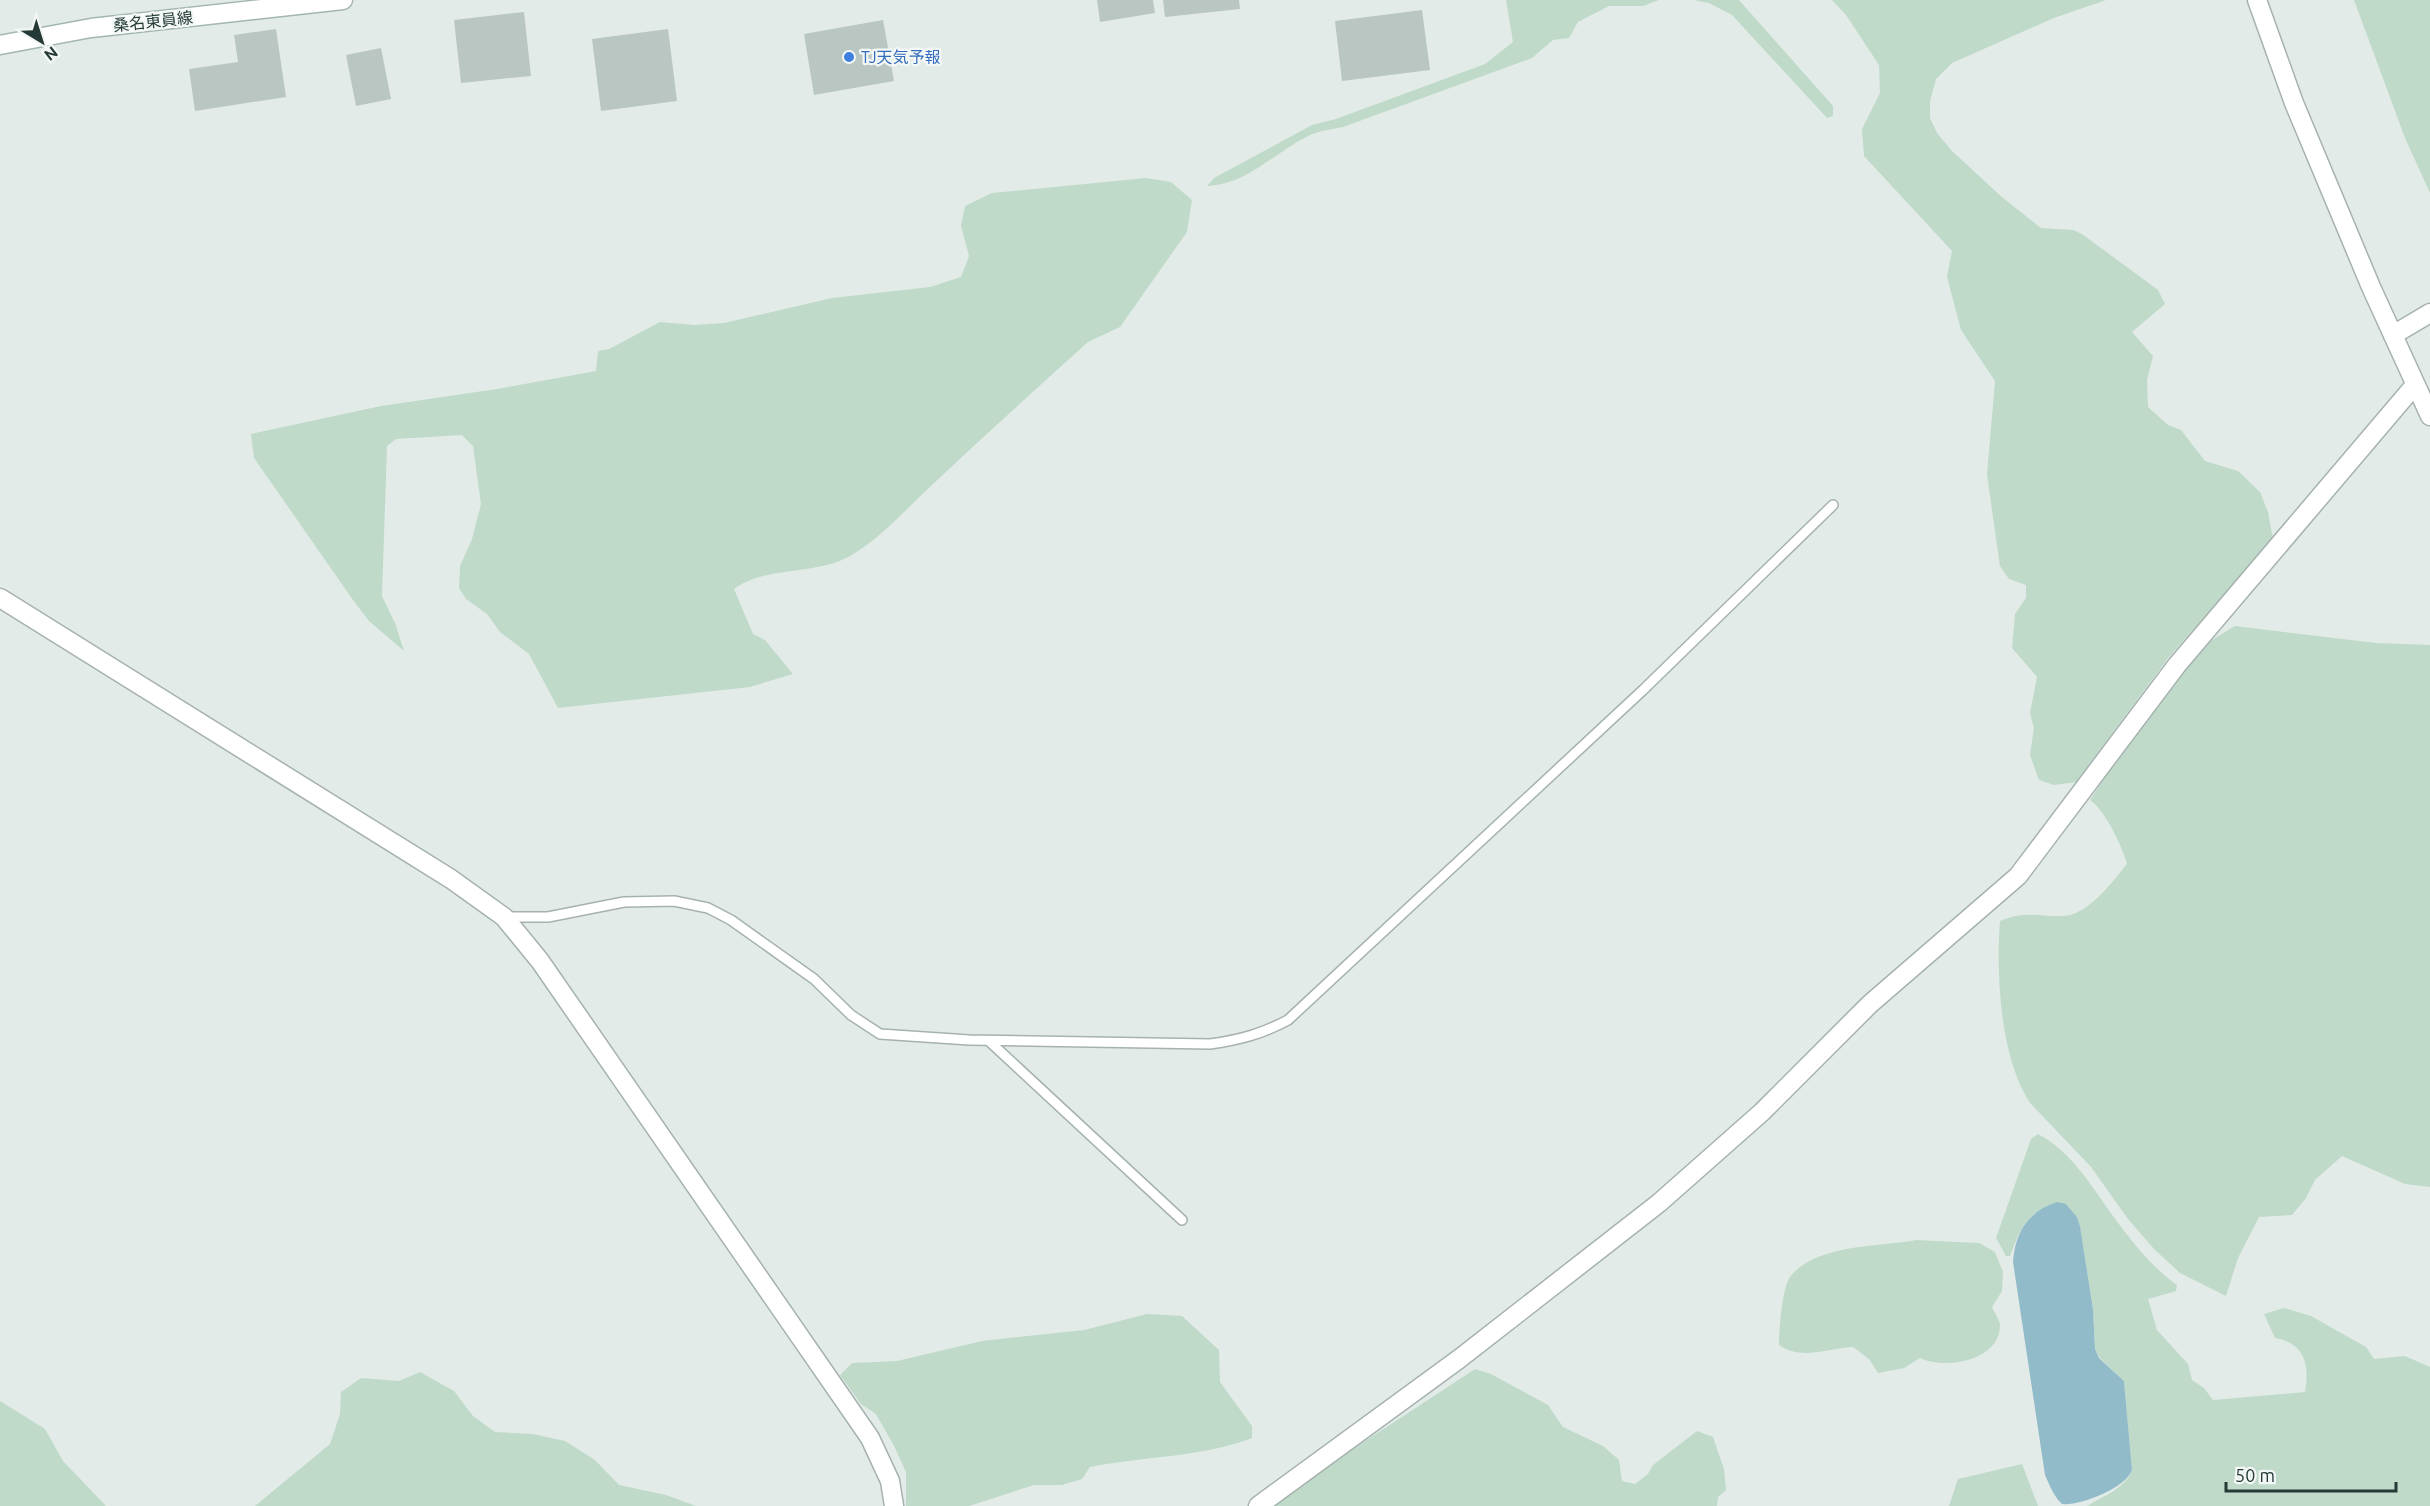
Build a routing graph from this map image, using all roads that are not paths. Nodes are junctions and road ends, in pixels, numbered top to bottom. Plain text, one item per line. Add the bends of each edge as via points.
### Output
1 (343, 0) edge
2 (2257, 0) edge
3 (0, 45) edge
4 (2430, 313) edge
5 (2393, 335) junction
6 (2414, 386) junction
7 (2430, 416) edge
8 (1833, 505) dead end
9 (0, 598) edge
10 (504, 917) junction
11 (989, 1041) junction
12 (1182, 1220) dead end
13 (894, 1506) edge
14 (1258, 1506) edge

1 - 3 street, 桑名東員線 via 91,28
2 - 5 street via 2294,103
4 - 5 street
5 - 6 street
6 - 7 street
6 - 14 street via 2177,665 2018,876 1870,1004 1762,1112 1659,1203 1459,1359
8 - 11 lane via 1643,690 1288,1020 1241,1040 1210,1044
9 - 10 street via 451,879
10 - 11 lane via 548,917 624,902 674,901 708,908 814,979 851,1015 880,1034
10 - 13 street via 547,970 870,1438 890,1480
11 - 12 lane

